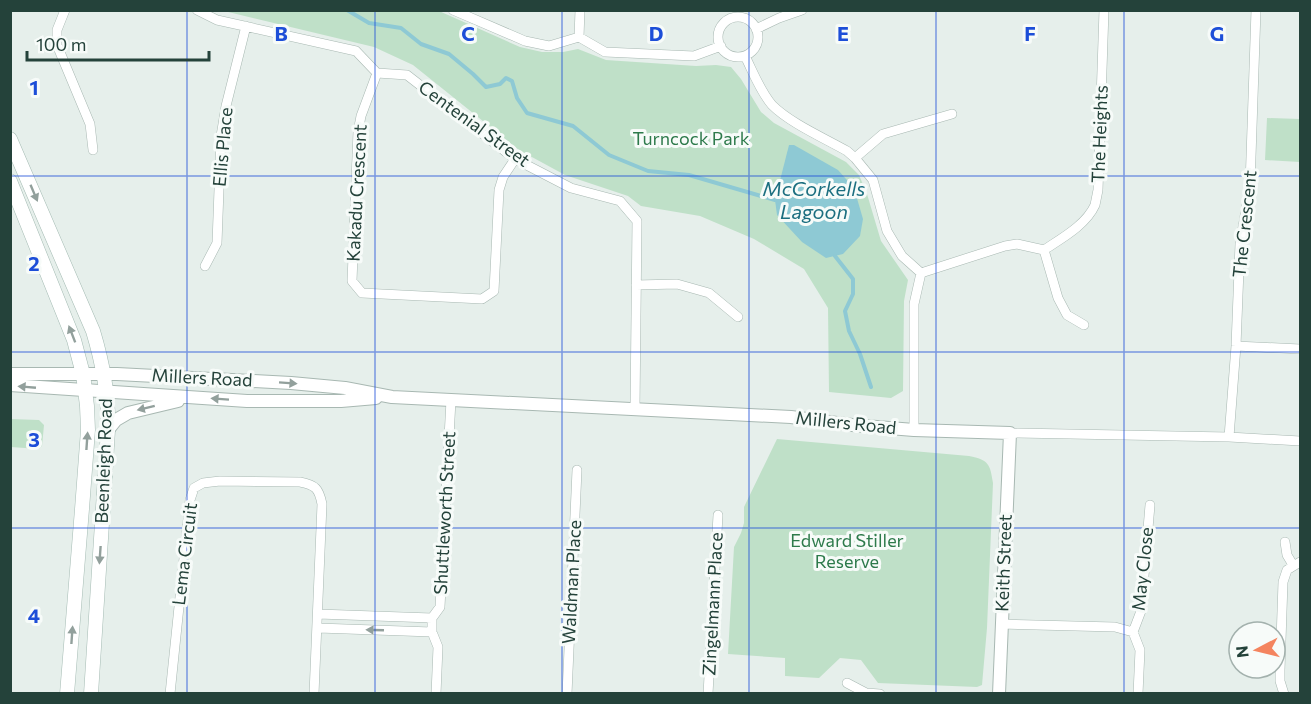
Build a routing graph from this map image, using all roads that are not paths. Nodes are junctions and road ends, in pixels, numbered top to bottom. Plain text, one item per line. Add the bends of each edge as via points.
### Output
1 (65, 10) edge
2 (197, 10) edge
3 (453, 10) edge
4 (580, 10) edge
5 (802, 10) edge
6 (1104, 10) edge
7 (1256, 10) edge
8 (730, 15) edge
9 (246, 26) junction
10 (756, 29) junction
11 (579, 37) junction
12 (721, 46) junction
13 (745, 56) junction
14 (377, 73) junction
15 (952, 114) dead end
16 (10, 139) edge
17 (93, 150) dead end
18 (855, 158) junction
19 (515, 159) junction
20 (10, 181) edge
21 (1044, 249) junction
22 (205, 266) dead end
23 (921, 273) junction
24 (636, 285) junction
25 (738, 317) dead end
26 (1084, 325) dead end
27 (1236, 346) junction
28 (1300, 349) edge
29 (10, 374) edge
30 (83, 374) junction
31 (104, 374) junction
32 (10, 385) edge
33 (85, 391) junction
34 (107, 392) junction
35 (392, 397) junction
36 (191, 398) junction
37 (451, 400) junction
38 (635, 409) junction
39 (108, 430) junction
40 (914, 430) junction
41 (1010, 434) junction
42 (1229, 437) junction
43 (1300, 441) edge
44 (577, 470) dead end
45 (1150, 505) dead end
46 (718, 515) dead end
47 (1286, 542) dead end
48 (1297, 563) edge
49 (318, 614) junction
50 (432, 618) junction
51 (1001, 624) junction
52 (318, 628) junction
53 (432, 632) junction
54 (1133, 632) junction
55 (847, 683) dead end
56 (67, 693) edge
57 (91, 693) edge
58 (170, 693) edge
59 (314, 693) edge
60 (436, 693) edge
61 (567, 693) edge
62 (708, 693) edge
63 (880, 693) edge
64 (999, 693) edge
65 (1138, 693) edge
66 (1284, 693) edge

1 - 17 street via 57,30 57,45 90,124
2 - 9 street via 217,20
3 - 11 street via 525,41 549,46
4 - 11 street
5 - 10 street
6 - 21 street, The Heights via 1095,204 1084,220
7 - 27 street, The Crescent via 1250,186 1240,244
8 - 10 street via 746,19
8 - 12 street via 719,33
9 - 14 street via 356,51
9 - 22 street, Ellis Place via 221,136 217,243
10 - 13 street via 757,44
11 - 12 street via 604,52 694,56
12 - 13 street via 732,56
13 - 18 street via 772,104
14 - 19 street, Centenial Street via 407,75
14 - 19 street, Kakadu Crescent via 358,132 352,281 362,293 482,299 494,291 499,190
15 - 18 street via 883,134
16 -> 31 main road, Beenleigh Road via 93,331
18 - 23 street via 873,180 887,231 902,256
19 - 24 street, Centenial Street via 571,188 620,201 636,221
30 -> 20 main road, Beenleigh Road via 74,340
21 - 23 street via 1005,246
21 - 26 street via 1058,298 1067,315
23 - 40 street via 914,304
24 - 25 street via 677,284 709,293
24 - 38 street, Centenial Street
27 - 28 street
27 - 42 street, The Crescent
29 - 30 street, Millers Road
30 - 31 street, Millers Road
30 - 33 main road, Beenleigh Road
31 - 34 main road, Beenleigh Road
31 -> 35 street, Millers Road via 291,383
33 -> 32 street, Millers Road
33 - 34 street, Millers Road
56 -> 33 main road, Beenleigh Road via 88,430
34 - 36 street, Millers Road
34 - 39 main road, Beenleigh Road
35 -> 36 street, Millers Road via 341,401
35 - 37 street, Millers Road
36 -> 39 street via 128,413
37 - 38 street, Millers Road
37 - 50 street, Shuttleworth Street via 440,607
38 - 40 street, Millers Road via 791,417
39 -> 57 main road, Beenleigh Road
40 - 41 street, Millers Road
41 - 42 street, Millers Road
41 - 51 street, Keith Street
42 - 43 street, Millers Road
44 - 61 street, Waldman Place
45 - 54 street, May Close via 1141,611
46 - 62 street, Zingelmann Place
47 - 48 street via 1287,555
48 - 66 street via 1287,570 1282,592 1280,681
49 - 50 street
49 - 52 street, Lema Circuit
49 - 58 street, Lema Circuit via 322,504 313,484 203,483 194,488 190,500
50 - 53 street, Shuttleworth Street
51 - 54 street via 1115,627
51 - 64 street, Keith Street
53 -> 52 street
52 - 59 street, Lema Circuit
53 - 60 street, Shuttleworth Street via 438,647
54 - 65 street via 1140,650
55 - 63 street via 866,693

